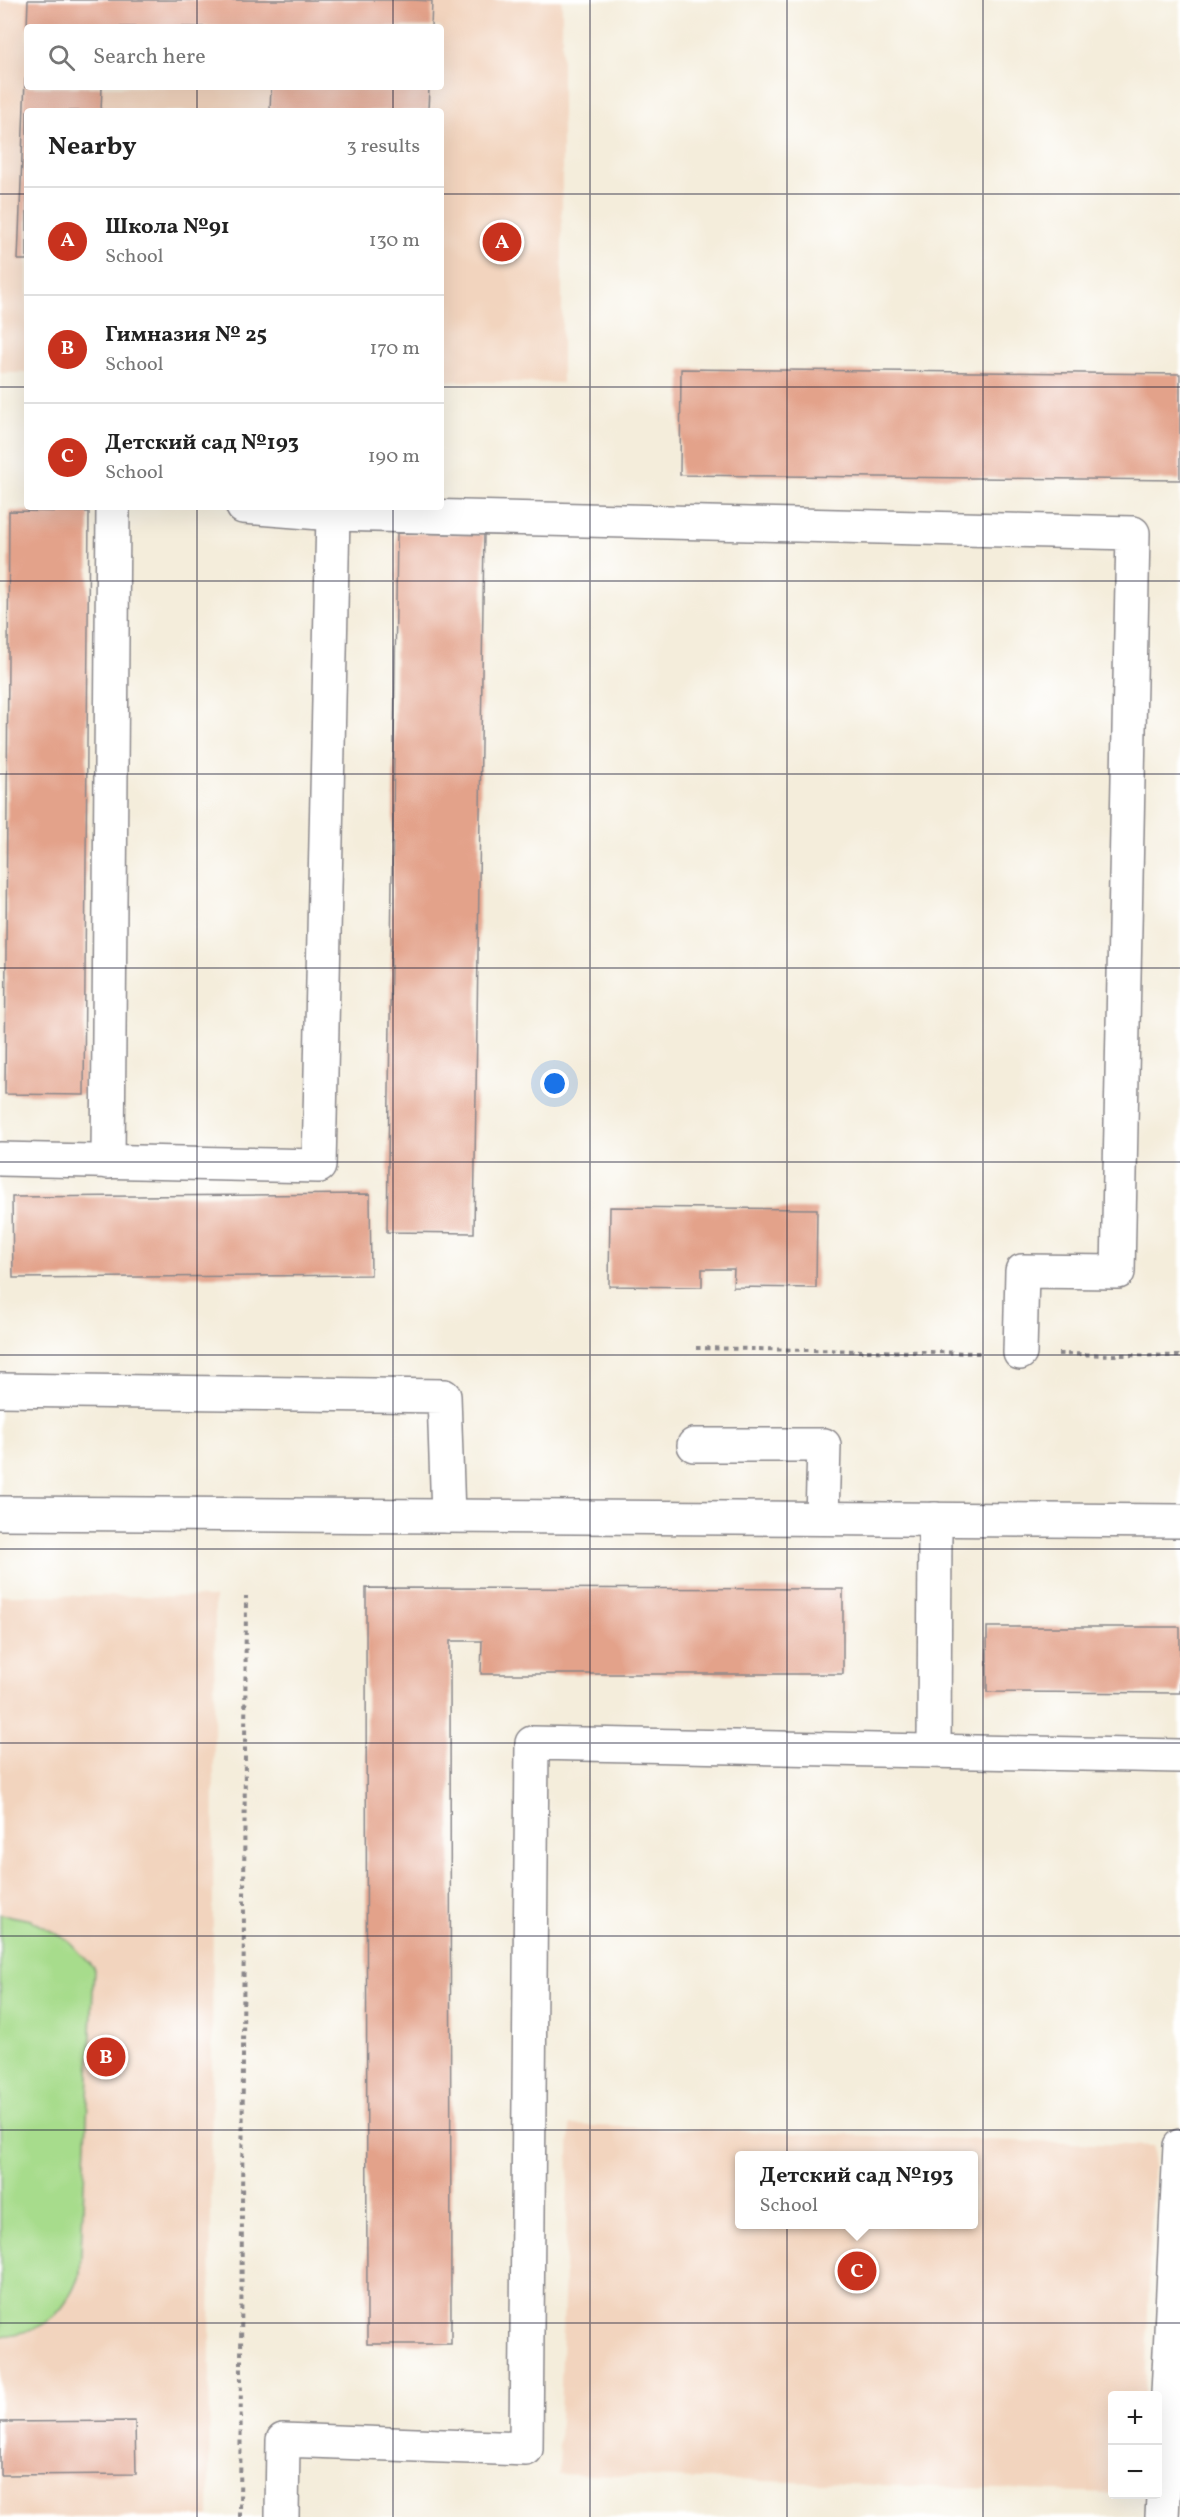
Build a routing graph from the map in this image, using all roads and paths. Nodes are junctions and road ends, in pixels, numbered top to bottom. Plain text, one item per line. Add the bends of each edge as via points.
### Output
1 (113, 510) edge
2 (282, 510) edge
3 (333, 514) junction
4 (0, 1159) edge
5 (108, 1162) junction
6 (696, 1348) dead end
7 (1020, 1353) junction
8 (1180, 1356) edge
9 (0, 1390) edge
10 (694, 1445) dead end
11 (0, 1513) edge
12 (448, 1516) junction
13 (822, 1518) junction
14 (935, 1519) junction
15 (1180, 1521) edge
16 (246, 1596) dead end
17 (934, 1751) junction
18 (1180, 1756) edge
19 (1180, 2146) edge
20 (240, 2517) edge
21 (282, 2517) edge
22 (1162, 2517) edge

1 - 5 street
2 - 3 street
3 - 5 street via 319,1166
3 - 7 street via 1133,533 1118,1272 1022,1271
4 - 5 street
6 - 7 path
7 - 8 path
9 - 12 street via 444,1396
10 - 13 street via 824,1445
11 - 12 street
12 - 13 street
13 - 14 street
14 - 15 street
14 - 17 street
16 - 20 path
17 - 18 street
17 - 21 street via 532,1743 526,2449 283,2440
19 - 22 street

